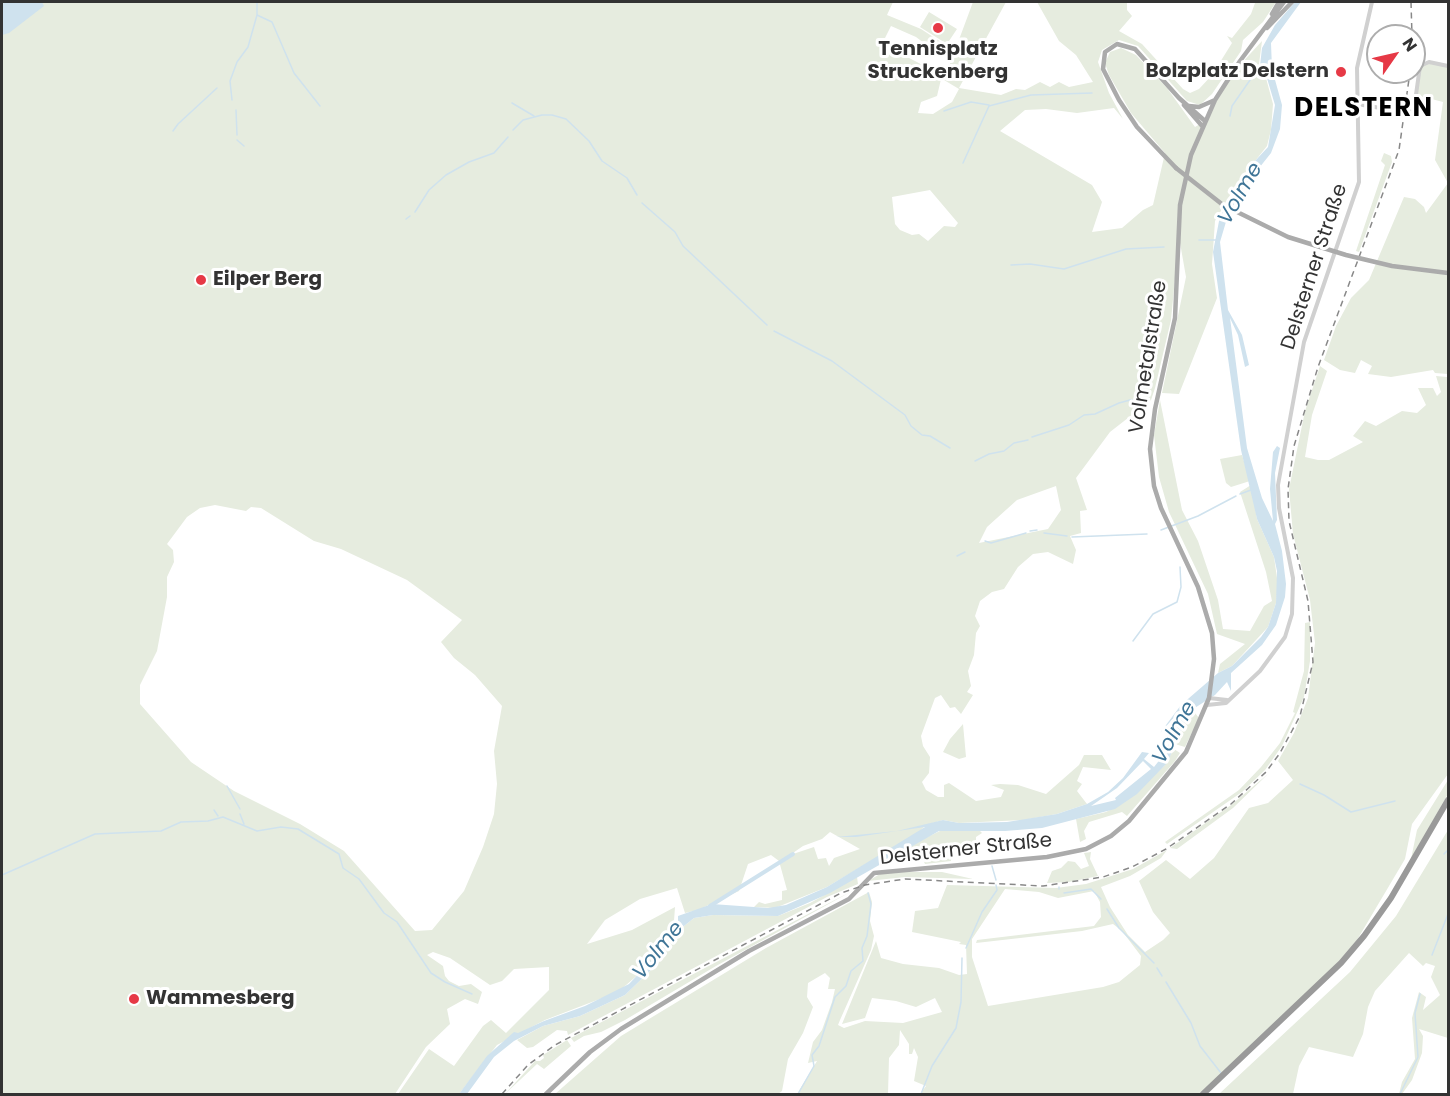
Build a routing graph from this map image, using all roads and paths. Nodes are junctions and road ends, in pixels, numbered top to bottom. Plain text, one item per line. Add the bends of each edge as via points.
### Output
1 (1279, 2) edge
2 (1284, 2) edge
3 (1292, 2) edge
4 (1372, 2) edge
5 (1269, 22) junction
6 (1262, 32) junction
7 (1449, 66) edge
8 (1179, 98) junction
9 (1215, 100) junction
10 (1357, 104) junction
11 (1186, 105) junction
12 (1205, 121) junction
13 (1203, 127) junction
14 (1449, 273) edge
15 (1209, 698) junction
16 (1230, 698) junction
17 (1207, 705) junction
18 (1449, 801) edge
19 (1449, 806) edge
20 (1258, 1044) junction
21 (546, 1095) edge
22 (1205, 1095) edge

1 - 5 main road
2 - 5 main road, Volmetalstraße
3 - 6 main road
4 - 10 street, Delsterner Straße via 1357,68
5 - 6 main road, Volmetalstraße
6 - 9 main road, Volmetalstraße
7 - 10 street via 1422,64 1411,113
8 - 11 main road
8 - 13 main road
8 - 14 main road, bridge via 1135,49 1117,44 1105,52 1103,69 1137,127 1176,168 1223,205 1288,237 1346,255
9 - 11 main road via 1199,107
9 - 12 main road, Volmetalstraße
10 - 16 street, Delsterner Straße via 1358,188 1304,342 1278,485 1293,578 1292,614 1287,633 1272,657
11 - 12 main road
12 - 13 main road, Volmetalstraße
13 - 15 main road, Volmetalstraße via 1191,155 1182,194 1176,311 1150,449 1154,486 1168,526 1209,616 1213,648
15 - 16 street
15 - 17 main road, Delsterner Straße
16 - 17 street, Delsterner Straße via 1224,704
17 - 21 main road, Delsterner Straße via 1194,738 1174,769 1129,821 1104,840 1077,852 1047,857 874,873 849,899 757,947 621,1029 590,1052
18 - 20 highway via 1364,936
19 - 20 highway via 1368,936 1318,990
20 - 22 highway

